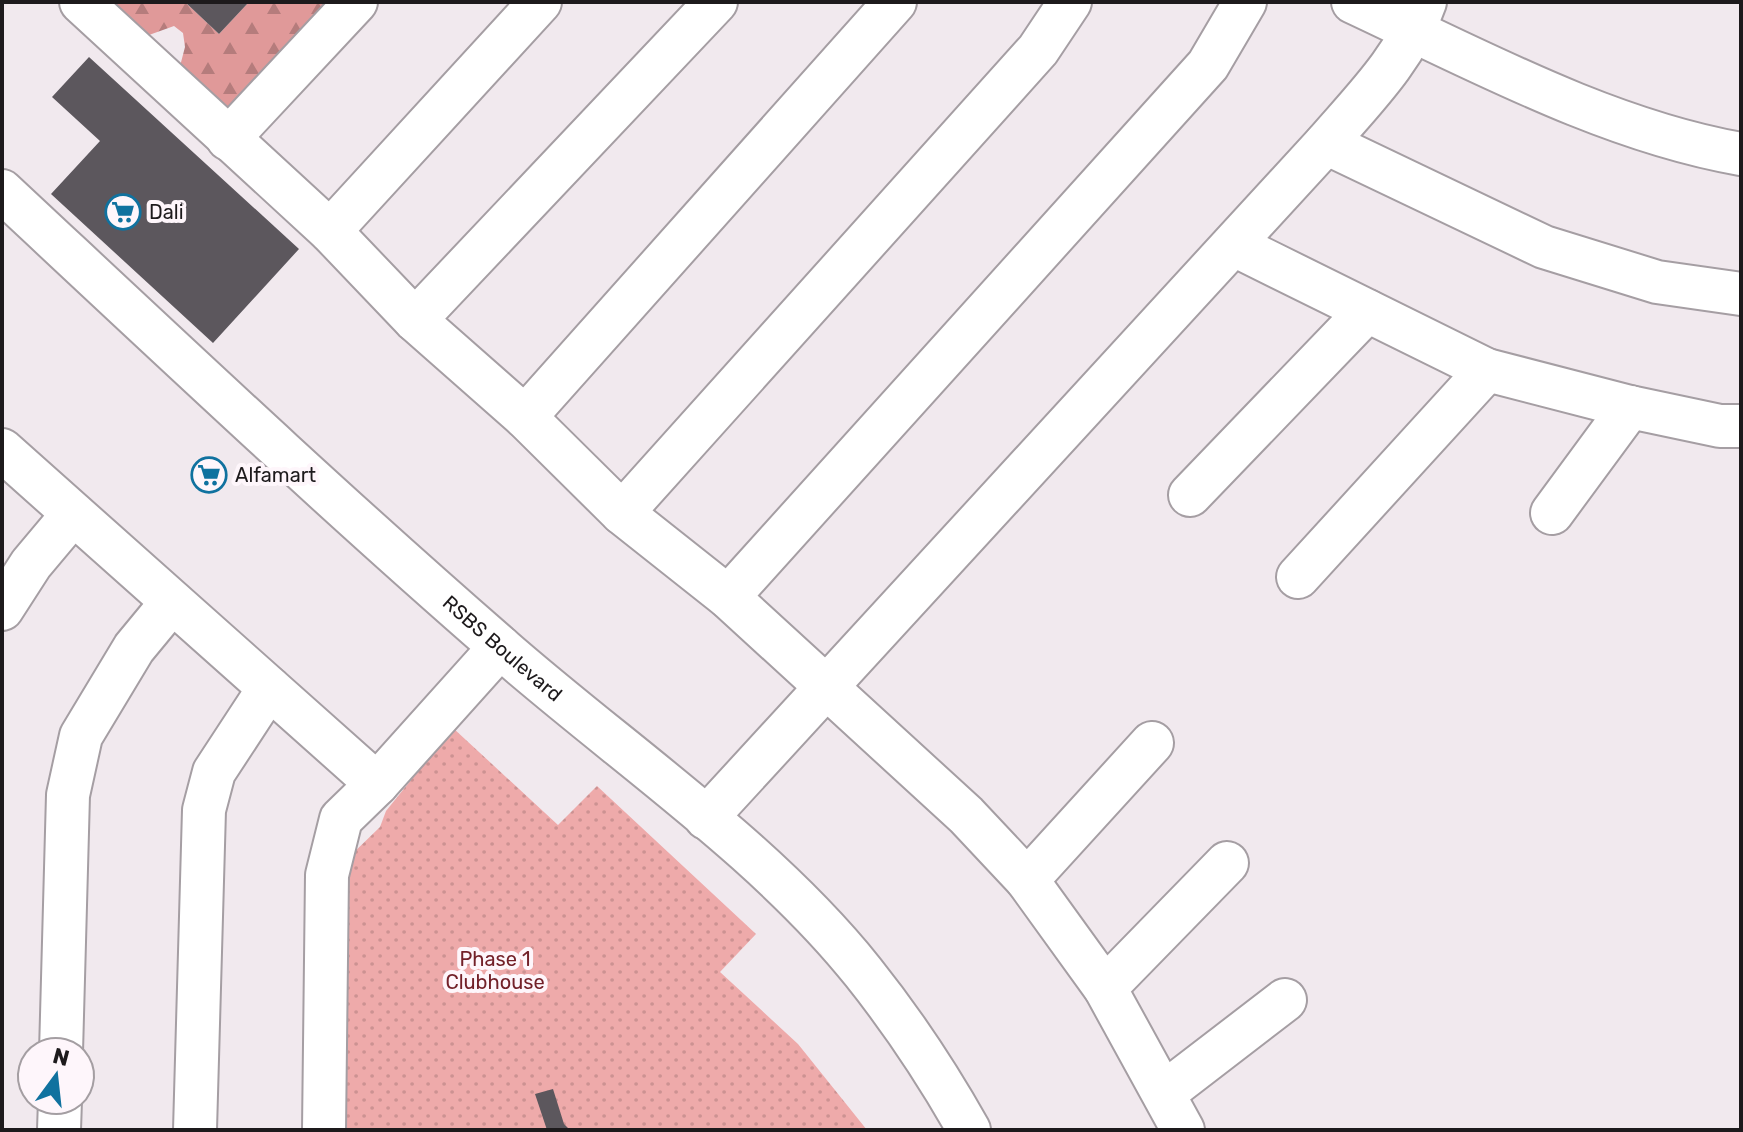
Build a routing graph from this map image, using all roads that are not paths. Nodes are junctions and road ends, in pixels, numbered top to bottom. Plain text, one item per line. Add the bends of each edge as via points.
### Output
1 (81, 2) edge
2 (356, 2) edge
3 (540, 2) edge
4 (716, 2) edge
5 (895, 2) edge
6 (1070, 2) edge
7 (1245, 2) edge
8 (1353, 2) edge
9 (1420, 16) edge
10 (228, 139) junction
11 (1326, 143) junction
12 (1741, 154) edge
13 (2, 191) edge
14 (330, 231) junction
15 (1234, 245) junction
16 (1741, 294) edge
17 (1367, 311) junction
18 (415, 320) junction
19 (1487, 370) junction
20 (1630, 407) junction
21 (525, 417) junction
22 (1741, 426) edge
23 (2, 450) edge
24 (1190, 495) dead end
25 (622, 513) junction
26 (1552, 513) dead end
27 (73, 514) junction
28 (1298, 577) dead end
29 (728, 597) junction
30 (172, 602) junction
31 (2, 609) edge
32 (500, 647) junction
33 (828, 686) junction
34 (269, 688) junction
35 (1152, 743) dead end
36 (377, 784) junction
37 (706, 818) junction
38 (1227, 863) dead end
39 (1027, 880) junction
40 (1105, 988) junction
41 (1285, 1000) dead end
42 (61, 1036) edge
43 (1164, 1093) junction
44 (195, 1130) edge
45 (324, 1130) edge
46 (969, 1130) edge
47 (1183, 1130) edge

1 - 10 street
2 - 10 street
3 - 14 street
4 - 18 street
5 - 21 street
6 - 25 street via 1038,50
7 - 29 street via 1208,65
8 - 9 street
9 - 11 street via 1396,61
9 - 12 street via 1618,119 1698,147
10 - 14 street
11 - 15 street
11 - 16 street via 1544,247 1657,282
13 - 32 street, RSBS Boulevard
14 - 18 street
15 - 17 street
15 - 33 street
17 - 19 street
17 - 24 street
18 - 21 street
19 - 20 street
19 - 28 street
20 - 22 street
20 - 26 street
21 - 25 street
23 - 27 street
25 - 29 street
27 - 30 street
27 - 31 street
29 - 33 street
30 - 34 street
30 - 42 street via 134,648 81,736 68,795
32 - 36 street
32 - 37 street, RSBS Boulevard
33 - 37 street
33 - 39 street
34 - 36 street
34 - 44 street via 231,740 214,772 204,810
35 - 39 street
36 - 45 street via 341,819 327,875
37 - 46 street, RSBS Boulevard via 862,970 931,1063
38 - 40 street
39 - 40 street
40 - 43 street
41 - 43 street
43 - 47 street

